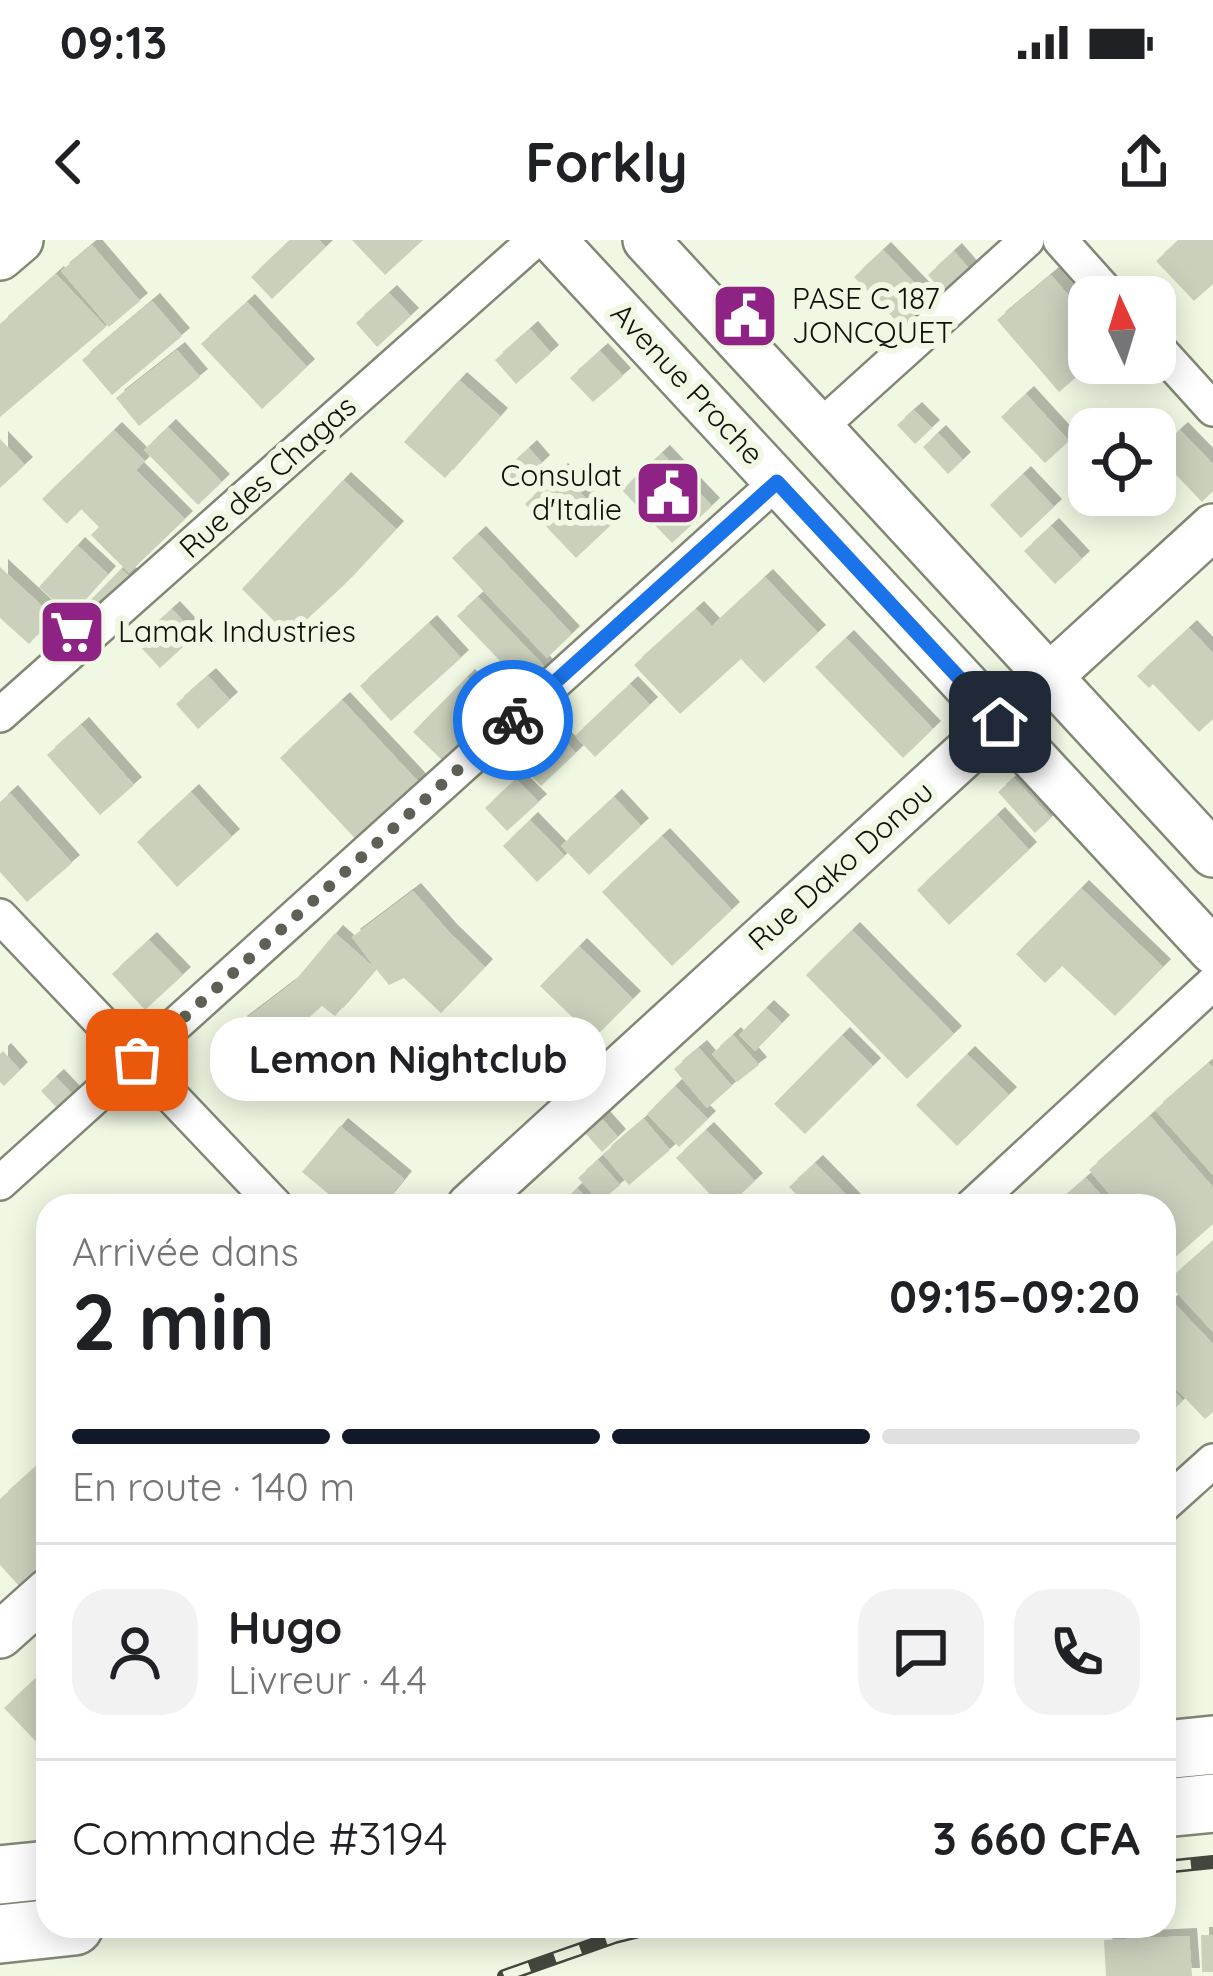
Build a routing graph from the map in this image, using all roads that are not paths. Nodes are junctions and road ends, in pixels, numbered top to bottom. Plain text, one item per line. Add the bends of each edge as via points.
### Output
1 (20, 240) edge
2 (535, 240) edge
3 (553, 240) edge
4 (646, 240) edge
5 (1028, 240) edge
6 (1060, 240) edge
7 (0, 257) edge
8 (1093, 276) edge
9 (1176, 368) edge
10 (1213, 409) edge
11 (819, 428) junction
12 (777, 482) junction
13 (1213, 527) edge
14 (1049, 677) junction
15 (0, 715) edge
16 (1000, 722) junction
17 (1213, 854) edge
18 (0, 916) edge
19 (1213, 951) edge
20 (1213, 983) edge
21 (137, 1060) junction
22 (0, 1184) edge
23 (264, 1194) edge
24 (483, 1194) edge
25 (985, 1194) edge
26 (1213, 1461) edge
27 (1176, 1494) edge
28 (36, 1603) edge
29 (0, 1635) edge
30 (1213, 1745) edge
31 (1176, 1749) edge
32 (1213, 1803) edge
33 (1176, 1807) edge
34 (36, 1871) edge
35 (0, 1875) edge
36 (36, 1930) edge
37 (0, 1934) edge

1 - 7 street
2 - 15 street, Rue des Chagas
3 - 12 street, Avenue Proche
4 - 11 street
5 - 11 street
6 - 8 street
9 - 10 street
11 - 14 street
12 - 16 street, Avenue Proche
12 - 21 street
13 - 14 street, Rue Dako Donou
14 - 16 street, Rue Dako Donou
14 - 17 street
16 - 19 street, Avenue Proche
16 - 24 street, Rue Dako Donou
18 - 21 street
20 - 25 street
21 - 22 street
21 - 23 street
26 - 27 street
28 - 29 street
30 - 31 highway
32 - 33 highway
34 - 35 highway
36 - 37 highway

